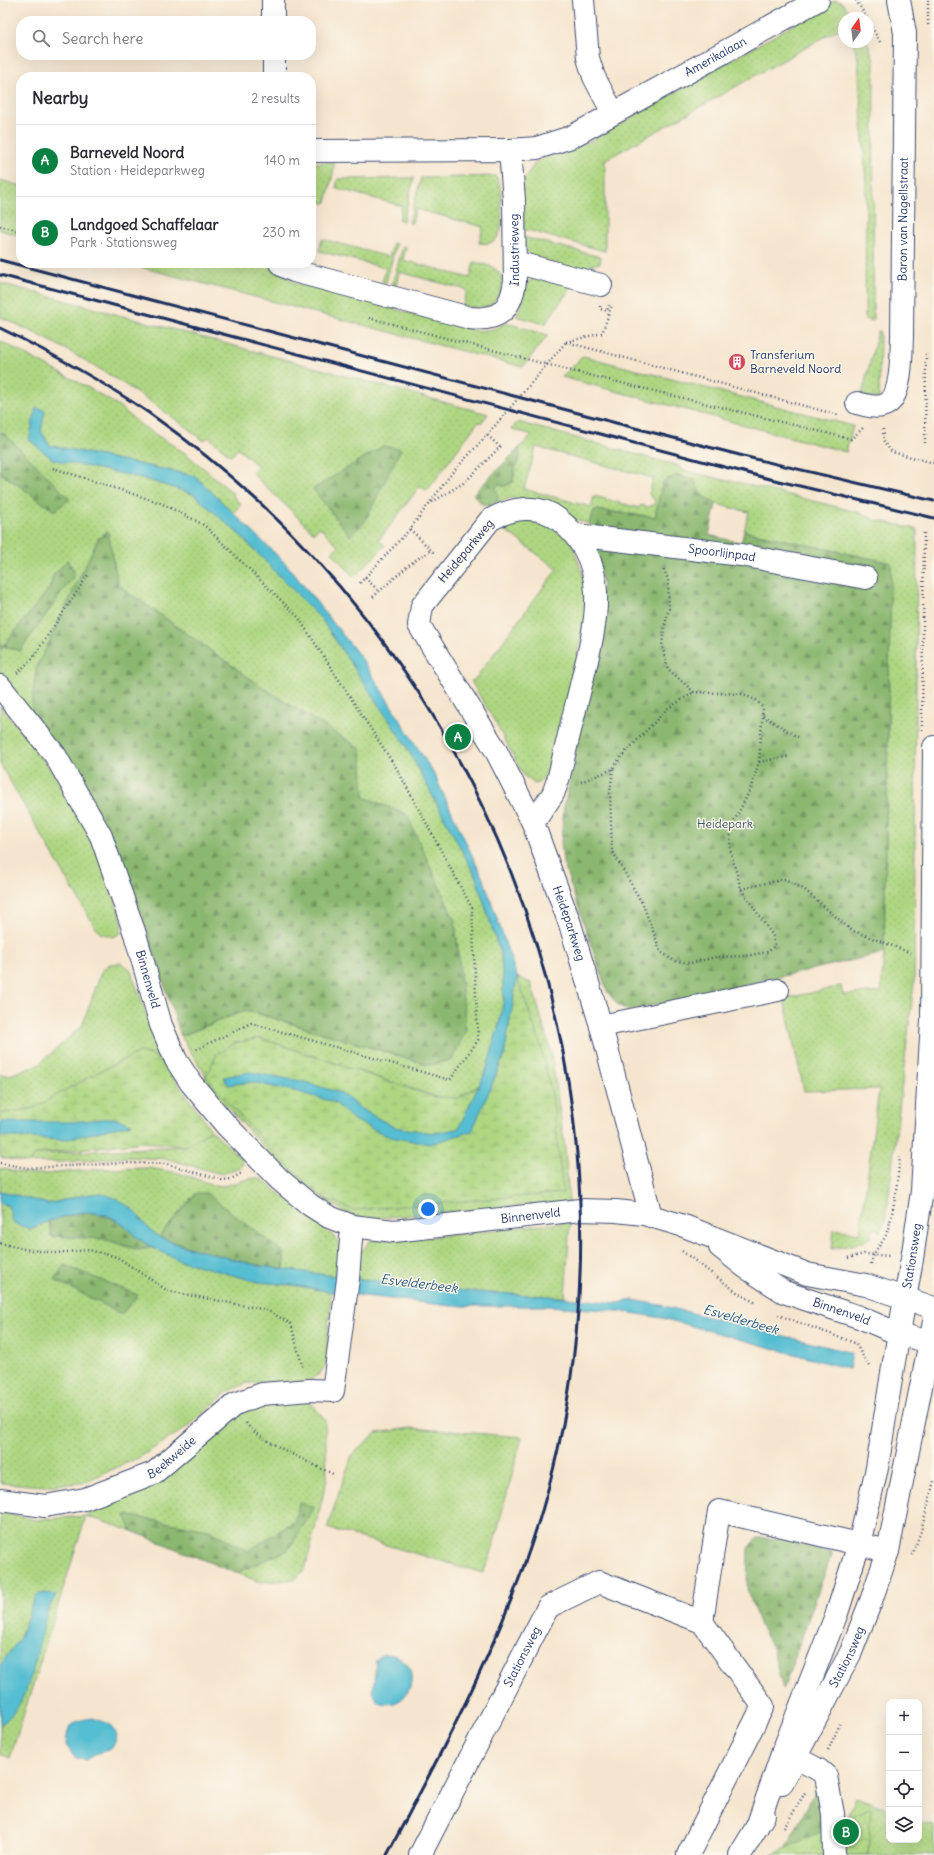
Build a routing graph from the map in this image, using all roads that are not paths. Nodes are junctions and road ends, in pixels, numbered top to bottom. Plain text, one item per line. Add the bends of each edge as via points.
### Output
1 (273, 0) edge
2 (583, 0) edge
3 (818, 0) edge
4 (899, 0) edge
5 (273, 16) edge
6 (274, 60) edge
7 (274, 72) edge
8 (613, 113) junction
9 (510, 150) junction
10 (316, 151) edge
11 (515, 262) junction
12 (287, 268) edge
13 (602, 285) dead end
14 (857, 403) dead end
15 (576, 535) junction
16 (866, 578) dead end
17 (1, 687) edge
18 (934, 747) edge
19 (533, 823) junction
20 (778, 990) dead end
21 (601, 1026) junction
22 (652, 1216) junction
23 (352, 1226) junction
24 (706, 1235) junction
25 (905, 1299) junction
26 (934, 1308) edge
27 (899, 1334) junction
28 (933, 1336) edge
29 (0, 1500) edge
30 (859, 1544) junction
31 (888, 1551) junction
32 (702, 1622) junction
33 (790, 1754) junction
34 (420, 1855) edge
35 (688, 1855) edge
36 (740, 1855) edge
37 (834, 1855) edge

1 - 5 street
2 - 8 street via 588,58 594,77
3 - 8 street, Amerikalaan
4 - 14 street, Baron van Nagellstraat via 904,33 902,337 897,393 884,407
6 - 7 street
8 - 9 street, Amerikalaan via 571,137 552,144
9 - 10 street
9 - 11 street, Industrieweg
11 - 12 street, Industrieweg via 515,281 510,302 500,315 481,319
11 - 13 street
15 - 16 street, Spoorlijnpad via 741,555
15 - 19 street, Heideparkweg via 591,565 597,605 591,643 558,780 553,794
15 - 19 street, Heideparkweg via 556,517 540,510 521,508 504,512 490,520 422,606 419,616 419,625 495,749
17 - 23 street, Binnenveld via 55,756 101,836 135,934 161,1025 176,1060 226,1126 280,1180 310,1205 329,1217
18 - 25 street, Stationsweg via 932,1028 922,1191
19 - 21 street, Heideparkweg via 570,924
20 - 21 street
21 - 22 street, Heideparkweg
22 - 23 street, Binnenveld via 580,1210 394,1231
22 - 24 street, Binnenveld
23 - 29 street, Beekweide via 333,1391 262,1394 235,1404 154,1473 85,1499 45,1506
24 - 25 street, Binnenveld via 807,1274 866,1285
24 - 27 street, Binnenveld via 745,1267 784,1292 859,1317
25 - 26 street, Binnenveld
25 - 27 street, Stationsweg
27 - 28 street, Binnenveld
27 - 30 street, Stationsweg via 877,1468
28 - 31 street, Stationsweg
30 - 31 street
30 - 32 street via 719,1511
30 - 33 street, Stationsweg
31 - 33 street, Stationsweg via 852,1652
32 - 34 street, Stationsweg via 599,1582 548,1607
32 - 35 street via 763,1706
33 - 36 street, Stationsweg
33 - 37 street via 826,1776 833,1814

